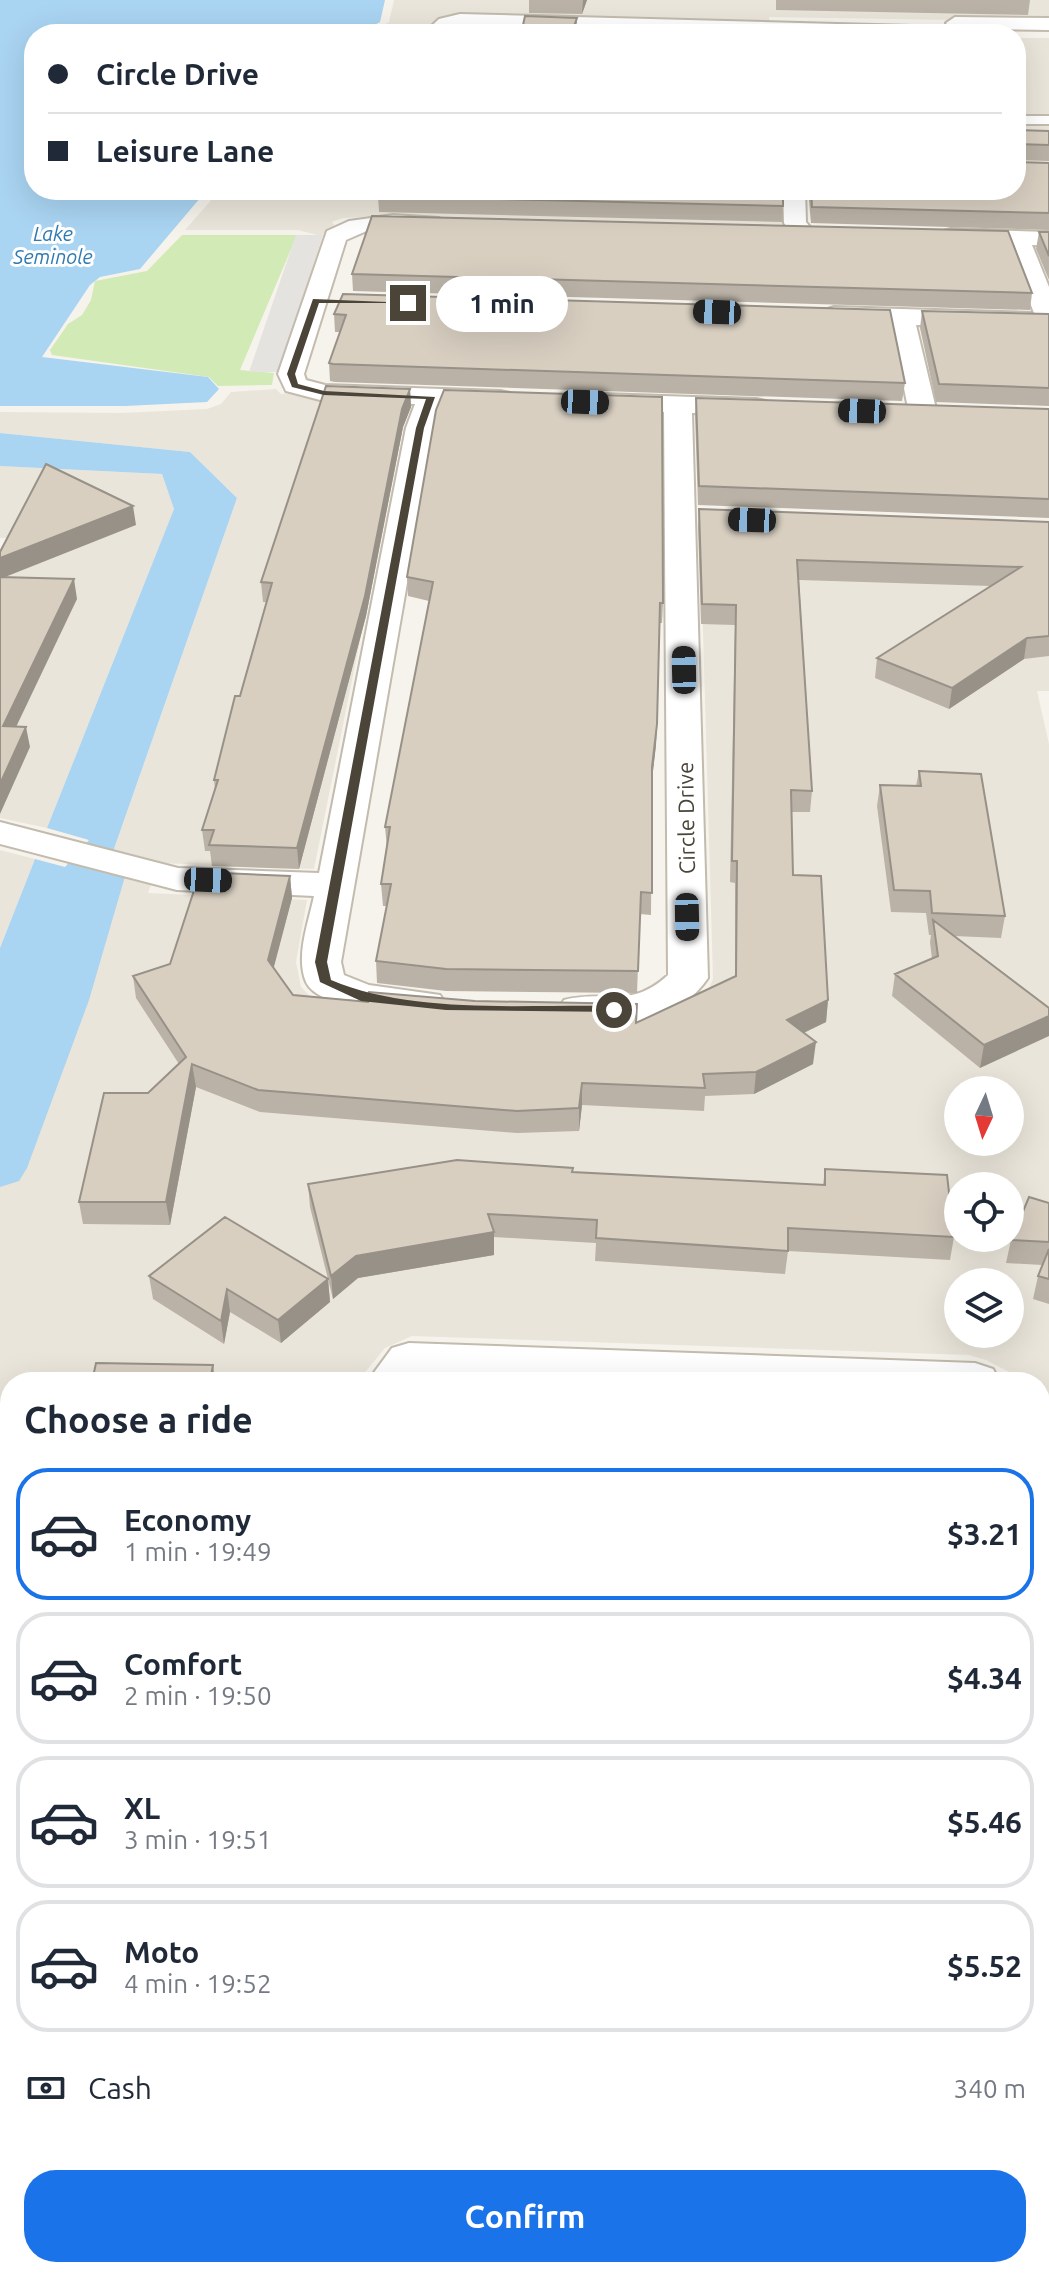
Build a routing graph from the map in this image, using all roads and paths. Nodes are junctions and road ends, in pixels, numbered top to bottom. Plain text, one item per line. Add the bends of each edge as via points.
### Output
1 (780, 20) dead end
2 (444, 24) edge
3 (636, 24) edge
4 (1049, 24) edge
5 (1049, 34) edge
6 (1026, 35) edge
7 (1026, 120) edge
8 (1049, 120) edge
9 (794, 200) edge
10 (457, 223) edge
11 (771, 231) edge
12 (925, 236) edge
13 (1017, 238) junction
14 (1049, 239) edge
15 (316, 300) junction
16 (347, 301) edge
17 (807, 314) edge
18 (902, 317) junction
19 (1049, 320) edge
20 (431, 397) junction
21 (523, 400) edge
22 (570, 401) edge
23 (678, 405) junction
24 (785, 408) edge
25 (892, 412) edge
26 (923, 413) junction
27 (954, 414) edge
28 (0, 833) edge
29 (334, 885) junction
30 (461, 1007) edge
31 (552, 1009) edge
32 (400, 1372) edge
33 (705, 1372) edge

1 - 4 street
2 - 3 street via 460,19
5 - 6 street
7 - 8 lane
9 - 11 street via 795,223 810,232
10 - 15 street via 349,225 335,236
12 - 13 street
13 - 14 street
13 - 19 street
15 - 16 street
15 - 20 street via 291,374 295,385 324,393
17 - 18 street
18 - 19 street
18 - 26 street
20 - 21 street
20 - 29 street via 420,428
22 - 23 street
23 - 24 street
23 - 31 street, Circle Drive via 695,517 688,978 672,995 642,1010
25 - 26 street
26 - 27 street
28 - 29 street via 177,879
29 - 30 street via 321,962 326,982 361,997
32 - 33 street via 409,1361

